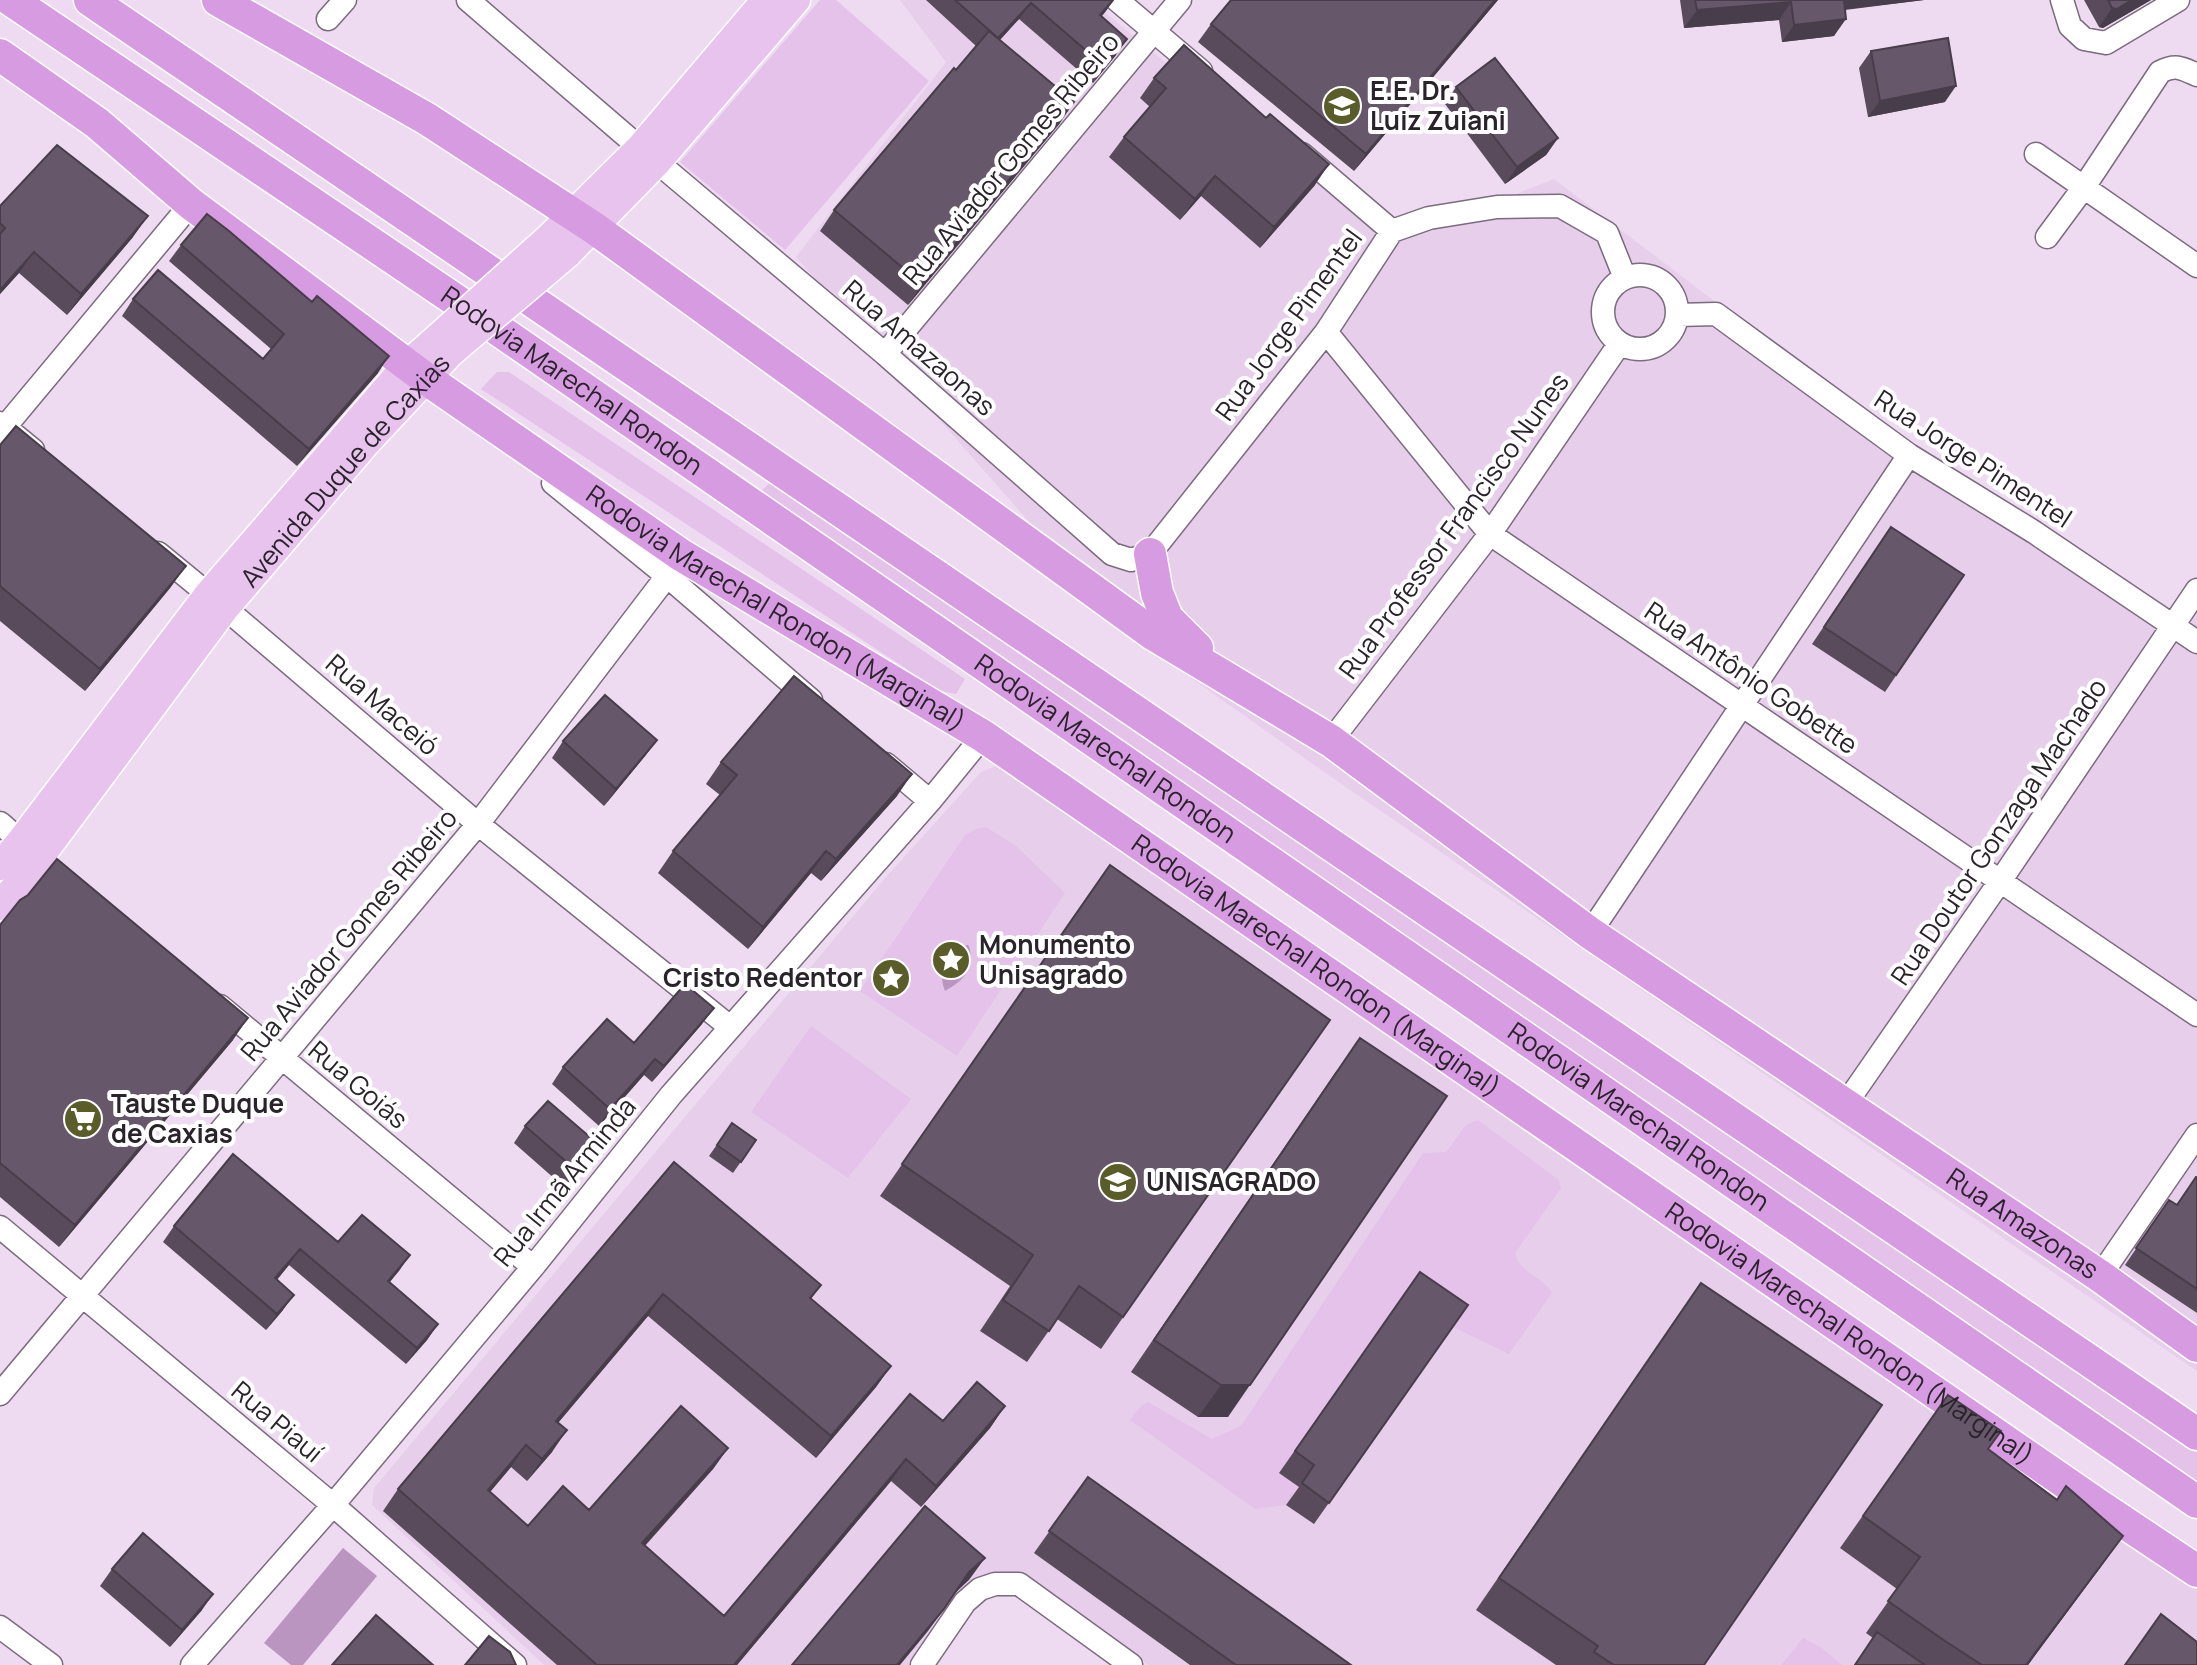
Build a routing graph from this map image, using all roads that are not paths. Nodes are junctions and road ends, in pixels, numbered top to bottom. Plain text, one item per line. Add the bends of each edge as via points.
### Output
1 (11, 0) edge
2 (90, 0) edge
3 (218, 0) edge
4 (345, 0) edge
5 (468, 0) edge
6 (766, 0) edge
7 (796, 0) edge
8 (1117, 0) edge
9 (1180, 0) edge
10 (2062, 0) edge
11 (2178, 0) edge
12 (328, 19) dead end
13 (1154, 31) junction
14 (0, 55) edge
15 (2197, 75) edge
16 (1214, 82) edge
17 (1287, 142) edge
18 (2036, 154) dead end
19 (648, 155) junction
20 (2084, 187) junction
21 (191, 204) junction
22 (584, 221) junction
23 (1392, 231) junction
24 (2047, 237) dead end
25 (2197, 266) edge
26 (1625, 278) junction
27 (1677, 315) junction
28 (1326, 332) junction
29 (1620, 343) junction
30 (885, 354) junction
31 (416, 372) junction
32 (2, 428) edge
33 (1909, 455) junction
34 (53, 466) edge
35 (1490, 534) junction
36 (136, 536) edge
37 (1150, 554) junction
38 (667, 576) junction
39 (2197, 590) edge
40 (216, 601) junction
41 (2173, 625) junction
42 (2197, 642) edge
43 (1230, 682) junction
44 (1742, 706) junction
45 (822, 709) edge
46 (983, 736) junction
47 (1331, 741) junction
48 (870, 750) edge
49 (930, 801) junction
50 (478, 824) junction
51 (28, 847) edge
52 (0, 866) edge
53 (2001, 880) junction
54 (0, 906) edge
55 (1590, 933) junction
56 (198, 988) edge
57 (2197, 1015) edge
58 (730, 1027) junction
59 (283, 1058) junction
60 (1845, 1105) junction
61 (2197, 1135) edge
62 (0, 1227) edge
63 (533, 1267) junction
64 (2100, 1276) junction
65 (82, 1296) junction
66 (2197, 1346) edge
67 (0, 1394) edge
68 (2197, 1434) edge
69 (2197, 1502) edge
70 (333, 1505) junction
71 (2197, 1571) edge
72 (0, 1627) edge
73 (51, 1665) edge
74 (192, 1665) edge
75 (515, 1665) edge
76 (922, 1665) edge
77 (1131, 1665) edge

1 - 69 highway, Rodovia Marechal Rondon via 501,331
2 - 68 highway, Rodovia Marechal Rondon
3 - 22 highway via 427,119
4 - 12 street
5 - 19 street, Rua Amazaonas
6 - 19 main road, Avenida Duque de Caxias
7 - 19 main road, Avenida Duque de Caxias
8 - 13 street
9 - 13 street, Rua Aviador Gomes Ribeiro
10 - 11 street via 2070,26 2084,39 2106,43
13 - 16 street
13 - 30 street, Rua Aviador Gomes Ribeiro
14 - 21 highway, Rodovia Marechal Rondon (Marginal) via 97,123
15 - 20 street via 2183,68 2160,72
17 - 23 street
18 - 20 street
19 - 22 main road, Avenida Duque de Caxias
19 - 30 street, Rua Amazaonas
20 - 24 street
20 - 25 street
21 - 31 highway, Rodovia Marechal Rondon (Marginal)
21 - 32 street
22 - 31 main road, Avenida Duque de Caxias, bridge
22 - 43 highway via 1153,634
23 - 26 street, Rua Jorge Pimentel via 1429,218 1497,207 1560,206 1607,233
23 - 28 street, Rua Jorge Pimentel
26 - 27 street via 1661,282 1676,303
26 - 29 street via 1603,308 1608,331
27 - 29 street via 1659,344 1636,349
27 - 33 street, Rua Jorge Pimentel via 1716,314
28 - 35 street, Rua Antônio Gobette
28 - 37 street, Rua Jorge Pimentel
29 - 35 street, Rua Professor Francisco Nunes
30 - 37 street, Rua Amazaonas via 1112,554 1131,560
31 - 38 street
31 - 40 main road, Avenida Duque de Caxias
31 - 46 highway, Rodovia Marechal Rondon (Marginal) via 681,555
32 - 34 street
33 - 41 street, Rua Jorge Pimentel
33 - 44 street
35 - 44 street, Rua Antônio Gobette
35 - 47 street, Rua Professor Francisco Nunes
36 - 40 street, Rua Maceió
37 - 43 highway via 1167,618
38 - 45 street
38 - 50 street, Rua Aviador Gomes Ribeiro
39 - 41 street, Rua Doutor Gonzaga Machado
40 - 50 street, Rua Maceió
40 - 51 main road, Avenida Duque de Caxias
41 - 42 street, Rua Jorge Pimentel
41 - 53 street, Rua Doutor Gonzaga Machado
43 - 47 highway
44 - 53 street, Rua Antônio Gobette
44 - 55 street
46 - 49 street, Rua Irmã Arminda
46 - 71 highway, Rodovia Marechal Rondon (Marginal)
47 - 55 highway
48 - 49 street
49 - 58 street, Rua Irmã Arminda
50 - 58 street, Rua Maceió
50 - 59 street, Rua Aviador Gomes Ribeiro
51 - 52 main road, Avenida Duque de Caxias
51 - 54 main road, Avenida Duque de Caxias
53 - 57 street, Rua Antônio Gobette
53 - 60 street, Rua Doutor Gonzaga Machado
55 - 60 highway
56 - 59 street, Rua Goiás
58 - 63 street, Rua Irmã Arminda
59 - 63 street, Rua Goiás
59 - 65 street, Rua Aviador Gomes Ribeiro
60 - 64 highway, Rua Amazonas
61 - 64 street
62 - 65 street, Rua Piauí
63 - 70 street, Rua Irmã Arminda
64 - 66 highway, Rua Amazonas
65 - 67 street, Rua Aviador Gomes Ribeiro
65 - 70 street, Rua Piauí
70 - 74 street, Rua Irmã Arminda
70 - 75 street, Rua Piauí
72 - 73 street
76 - 77 street via 965,1602 995,1584 1019,1584

